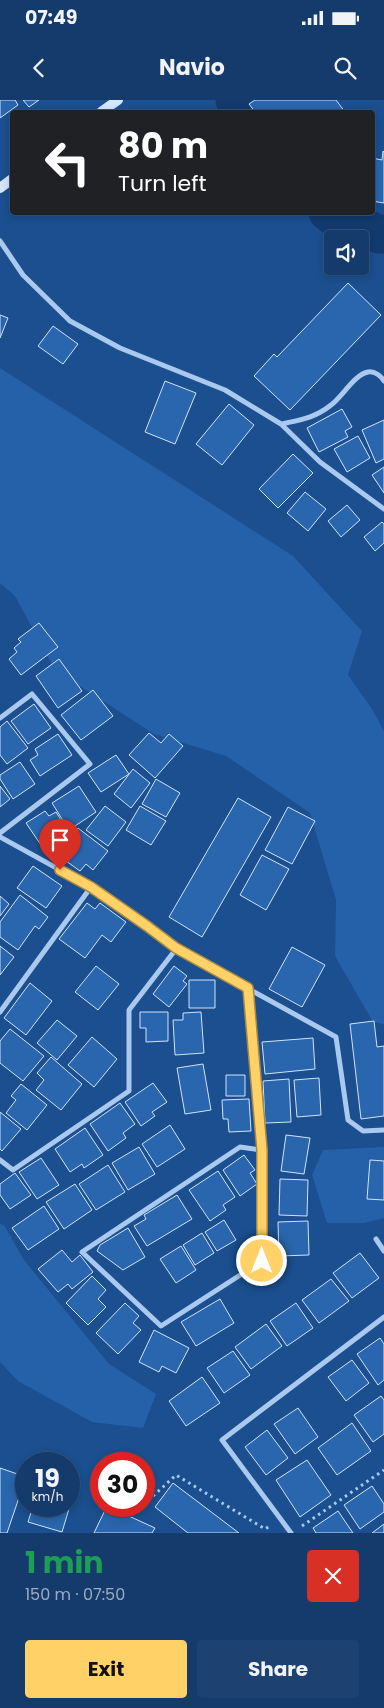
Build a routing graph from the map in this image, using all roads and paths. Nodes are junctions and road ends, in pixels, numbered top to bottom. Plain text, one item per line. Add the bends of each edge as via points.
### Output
1 (118, 100) edge
2 (104, 110) edge
3 (0, 241) edge
4 (384, 381) edge
5 (281, 424) junction
6 (384, 509) edge
7 (0, 718) edge
8 (0, 835) edge
9 (91, 887) junction
10 (176, 948) junction
11 (248, 988) junction
12 (0, 1012) edge
13 (384, 1130) edge
14 (262, 1150) junction
15 (0, 1160) edge
16 (376, 1239) dead end
17 (384, 1251) edge
18 (384, 1317) edge
19 (384, 1470) edge
20 (155, 1494) edge
21 (282, 1520) junction
22 (292, 1533) edge

1 - 2 main road
3 - 5 street via 23,275 70,321 120,348 225,390
4 - 5 street via 376,373 369,372 360,376 332,405 309,419
5 - 6 street via 320,462
7 - 8 street via 32,694 90,764
8 - 9 street
9 - 10 street
9 - 12 street
10 - 11 street
10 - 15 street via 129,1010 129,1091 13,1170
11 - 13 street via 336,1037 348,1120 363,1131
11 - 14 street
14 - 14 street via 240,1147 82,1252 161,1326 262,1261
16 - 17 street
18 - 21 street via 222,1440
19 - 22 path
20 - 21 path via 176,1475 265,1529
21 - 22 street

